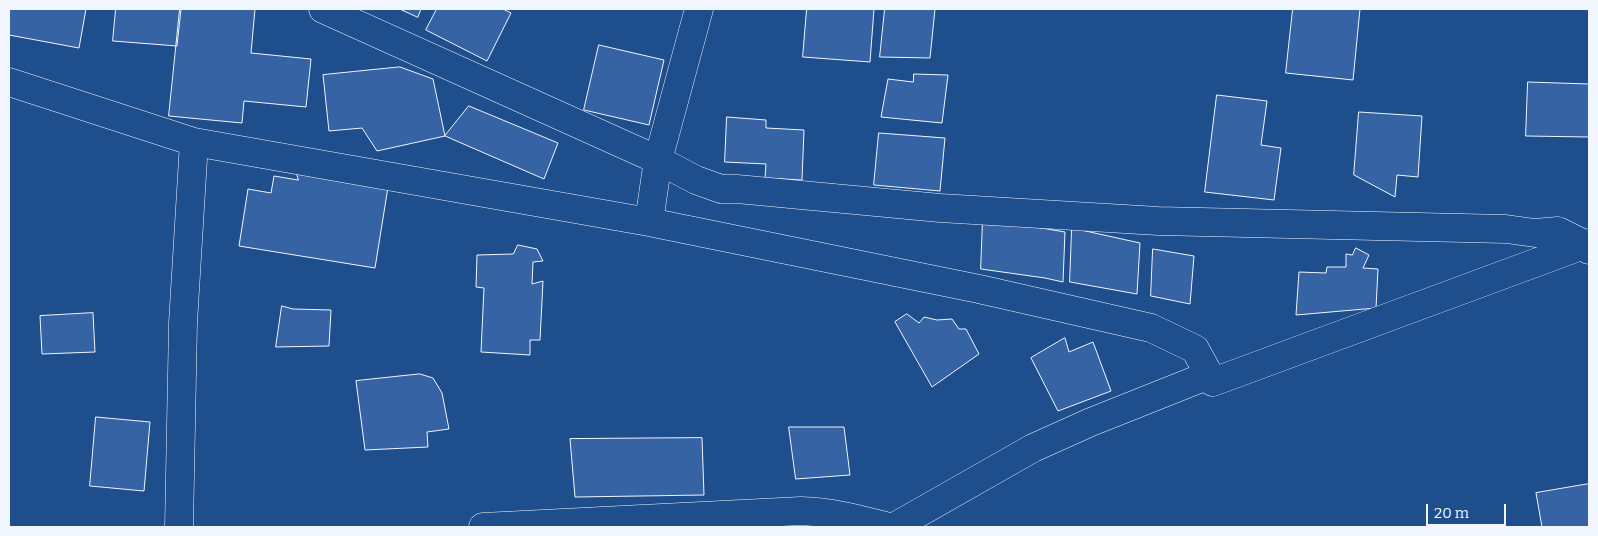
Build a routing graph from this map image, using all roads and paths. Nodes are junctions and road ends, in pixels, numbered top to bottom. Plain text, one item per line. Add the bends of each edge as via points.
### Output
1 (323, 9) edge
2 (699, 9) edge
3 (9, 82) edge
4 (194, 142) junction
5 (658, 160) junction
6 (649, 222) junction
7 (1588, 246) edge
8 (1213, 382) junction
9 (179, 527) edge
10 (483, 527) edge
11 (889, 527) edge
12 (894, 527) edge

1 - 5 street
2 - 5 street
3 - 4 street
4 - 6 street
4 - 9 street via 183,323
5 - 6 street
5 - 7 street via 721,189 940,208 1158,221 1506,229 1535,233 1558,231
6 - 8 street via 1152,328 1195,350
7 - 8 street
8 - 12 street via 1204,377 1033,448
10 - 11 street via 802,511 845,515

